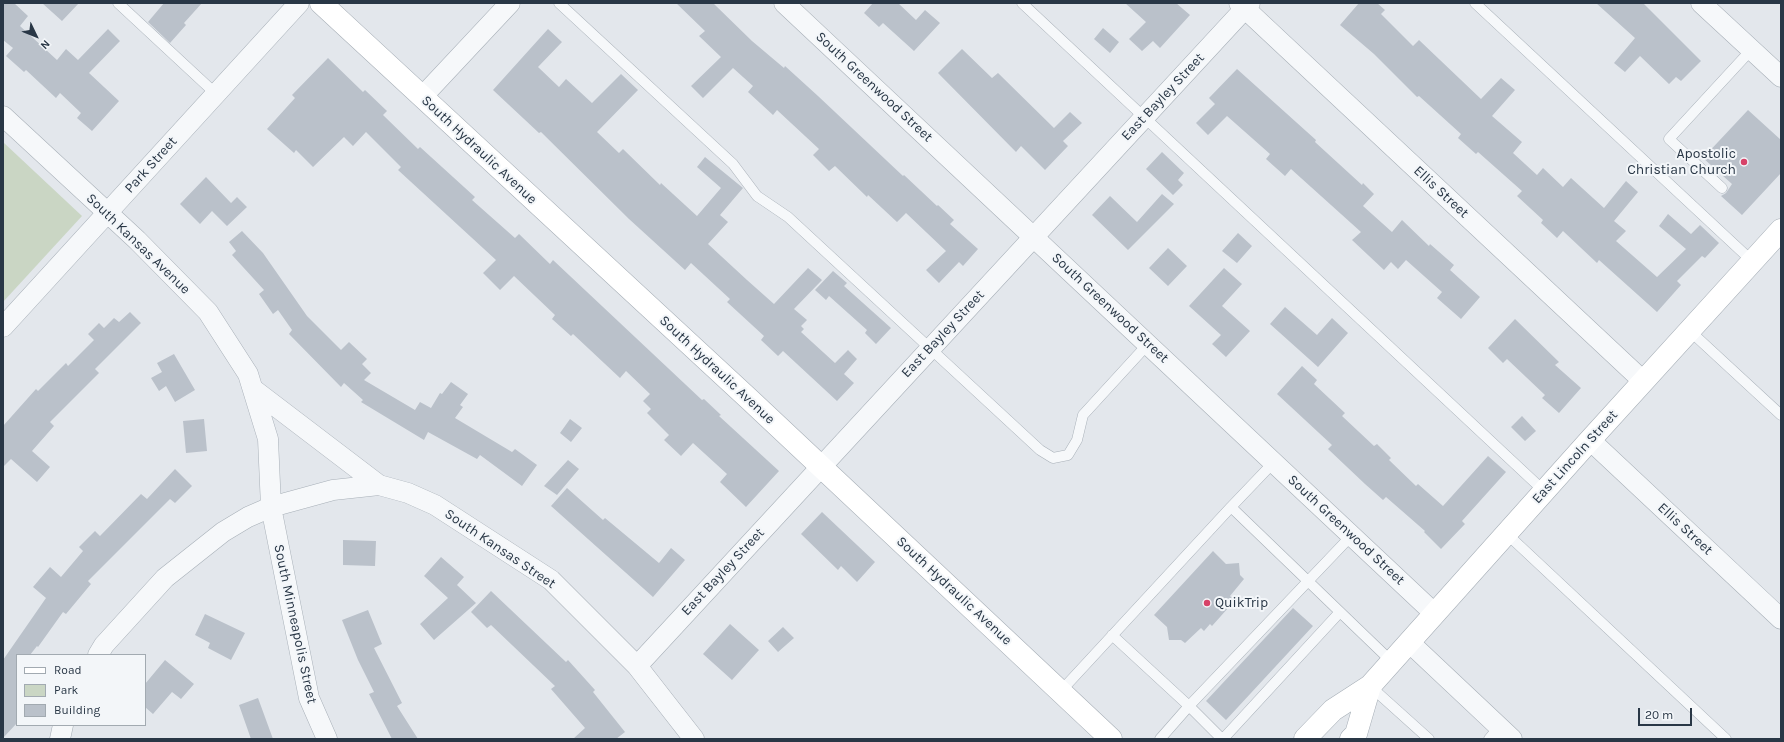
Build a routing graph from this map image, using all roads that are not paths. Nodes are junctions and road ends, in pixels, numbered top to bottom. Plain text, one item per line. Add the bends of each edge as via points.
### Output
1 (118, 3) edge
2 (299, 3) edge
3 (321, 3) edge
4 (510, 3) edge
5 (560, 3) edge
6 (784, 3) edge
7 (1022, 3) edge
8 (1475, 3) edge
9 (1701, 3) edge
10 (1245, 5) edge
11 (1751, 50) junction
12 (1781, 77) edge
13 (216, 94) junction
14 (422, 97) junction
15 (3, 116) edge
16 (1145, 117) junction
17 (1722, 188) dead end
18 (107, 213) junction
19 (1781, 230) edge
20 (1034, 237) junction
21 (1753, 262) junction
22 (3, 327) edge
23 (1690, 331) junction
24 (1148, 344) junction
25 (930, 348) junction
26 (1643, 381) junction
27 (253, 389) junction
28 (1781, 414) edge
29 (1590, 440) junction
30 (1274, 462) junction
31 (820, 466) junction
32 (379, 485) junction
33 (1544, 491) junction
34 (271, 507) junction
35 (1231, 507) junction
36 (1506, 534) junction
37 (1352, 535) junction
38 (1307, 580) junction
39 (1340, 612) junction
40 (1435, 614) junction
41 (1781, 618) edge
42 (1112, 635) junction
43 (1410, 643) junction
44 (99, 654) edge
45 (1392, 662) junction
46 (637, 666) junction
47 (1370, 686) junction
48 (1060, 692) junction
49 (1189, 706) junction
50 (63, 726) edge
51 (1500, 735) edge
52 (1425, 738) edge
53 (60, 739) edge
54 (327, 739) edge
55 (694, 739) edge
56 (1111, 739) edge
57 (1160, 739) edge
58 (1223, 739) edge
59 (1305, 739) edge
60 (1351, 739) edge
61 (1726, 739) edge

1 - 13 lane
2 - 13 street, Park Street
3 - 14 street, South Hydraulic Avenue
4 - 14 street
5 - 25 lane via 733,164 756,196 788,218
6 - 20 street, South Greenwood Street
7 - 16 lane
8 - 21 lane
9 - 11 street
10 - 16 street, East Bayley Street
10 - 26 street, Ellis Street
11 - 12 street
11 - 17 lane via 1670,140
13 - 18 street, Park Street
14 - 31 street, South Hydraulic Avenue
15 - 18 street, South Kansas Avenue
16 - 20 street, East Bayley Street
16 - 33 lane
18 - 22 street, Park Street
18 - 27 street, South Kansas Avenue via 208,312 240,360
19 - 21 street, East Lincoln Street
20 - 24 street, South Greenwood Street
20 - 25 street, East Bayley Street
21 - 23 street, East Lincoln Street
23 - 26 street, East Lincoln Street
23 - 28 lane
24 - 25 lane via 1083,415 1077,440 1068,455 1053,458 1040,450
24 - 30 street, South Greenwood Street
25 - 31 street, East Bayley Street
26 - 29 street, East Lincoln Street
27 - 32 street, South Kansas Avenue
27 - 34 street, South Kansas Avenue via 268,439
29 - 33 street, East Lincoln Street
29 - 41 street, Ellis Street
30 - 35 lane
30 - 37 street, South Greenwood Street
31 - 46 street, East Bayley Street
31 - 48 street, South Hydraulic Avenue
32 - 34 street, South Kansas Street via 333,490
32 - 46 street, South Kansas Street via 408,493 435,505 551,580
33 - 36 street, East Lincoln Street
34 - 44 street via 223,532 165,578
34 - 54 street, South Minneapolis Street via 309,698
35 - 38 lane
35 - 42 lane
36 - 40 street, East Lincoln Street
36 - 61 lane
37 - 38 lane
37 - 40 street, South Greenwood Street
38 - 39 lane
38 - 49 lane
39 - 45 lane
39 - 58 lane
40 - 43 street, East Lincoln Street
42 - 48 lane
42 - 49 lane
43 - 45 street, East Lincoln Street
43 - 51 street
45 - 47 street, East Lincoln Street
46 - 55 street, South Kansas Street
47 - 52 lane
47 - 59 street, East Lincoln Street via 1332,710
47 - 60 street, East Lincoln Street via 1356,734
48 - 56 street, South Hydraulic Avenue
49 - 57 lane
49 - 58 lane
50 - 53 street

